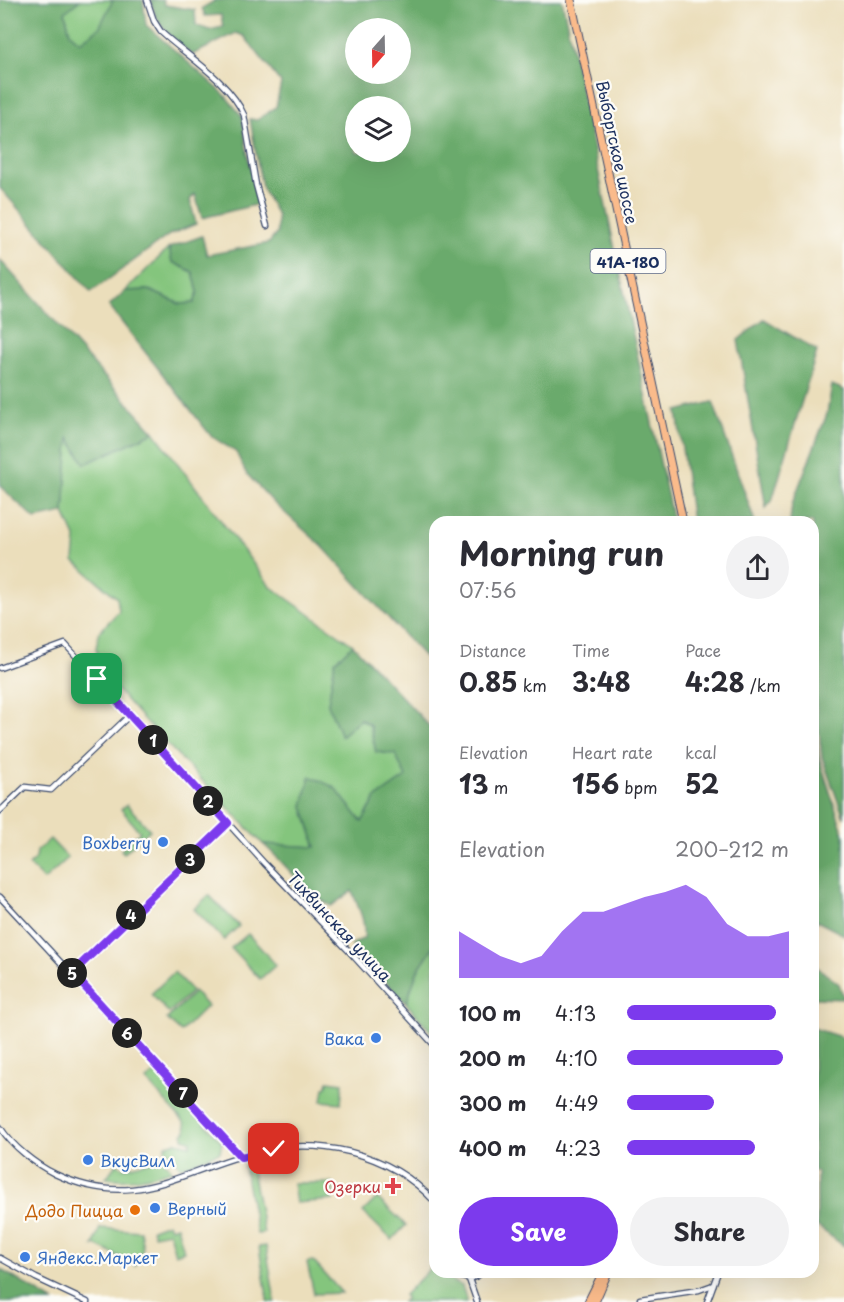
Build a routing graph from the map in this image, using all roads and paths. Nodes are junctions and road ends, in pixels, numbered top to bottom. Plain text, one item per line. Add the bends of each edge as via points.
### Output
1 (147, 0) edge
2 (572, 0) edge
3 (267, 226) dead end
4 (682, 516) edge
5 (0, 668) edge
6 (130, 715) junction
7 (0, 811) edge
8 (228, 823) junction
9 (0, 897) edge
10 (72, 973) junction
11 (429, 1039) edge
12 (0, 1127) edge
13 (241, 1157) junction
14 (429, 1195) edge
15 (0, 1258) edge
16 (462, 1278) edge
17 (600, 1278) edge
18 (605, 1278) edge
19 (716, 1278) edge
20 (469, 1279) joint
21 (713, 1285) junction
22 (640, 1299) dead end
23 (87, 1302) edge
24 (477, 1302) edge
25 (588, 1302) edge
26 (595, 1302) edge
27 (707, 1302) edge

1 - 3 street via 161,32 240,106
2 - 4 main road, Выборгское шоссе / 41А-180
5 - 6 street, Тихвинская улица via 64,644
6 - 7 street via 51,790 25,787
6 - 8 street, Тихвинская улица
8 - 10 street
8 - 11 street, Тихвинская улица
9 - 10 street
10 - 13 street
12 - 13 street via 23,1153 45,1169 72,1182 118,1190 165,1184
13 - 14 street via 302,1147 349,1151 398,1170
15 - 23 street
16 - 20 street
17 - 25 main road
18 - 26 main road
19 - 21 street
20 - 24 street
21 - 22 street
21 - 27 street

